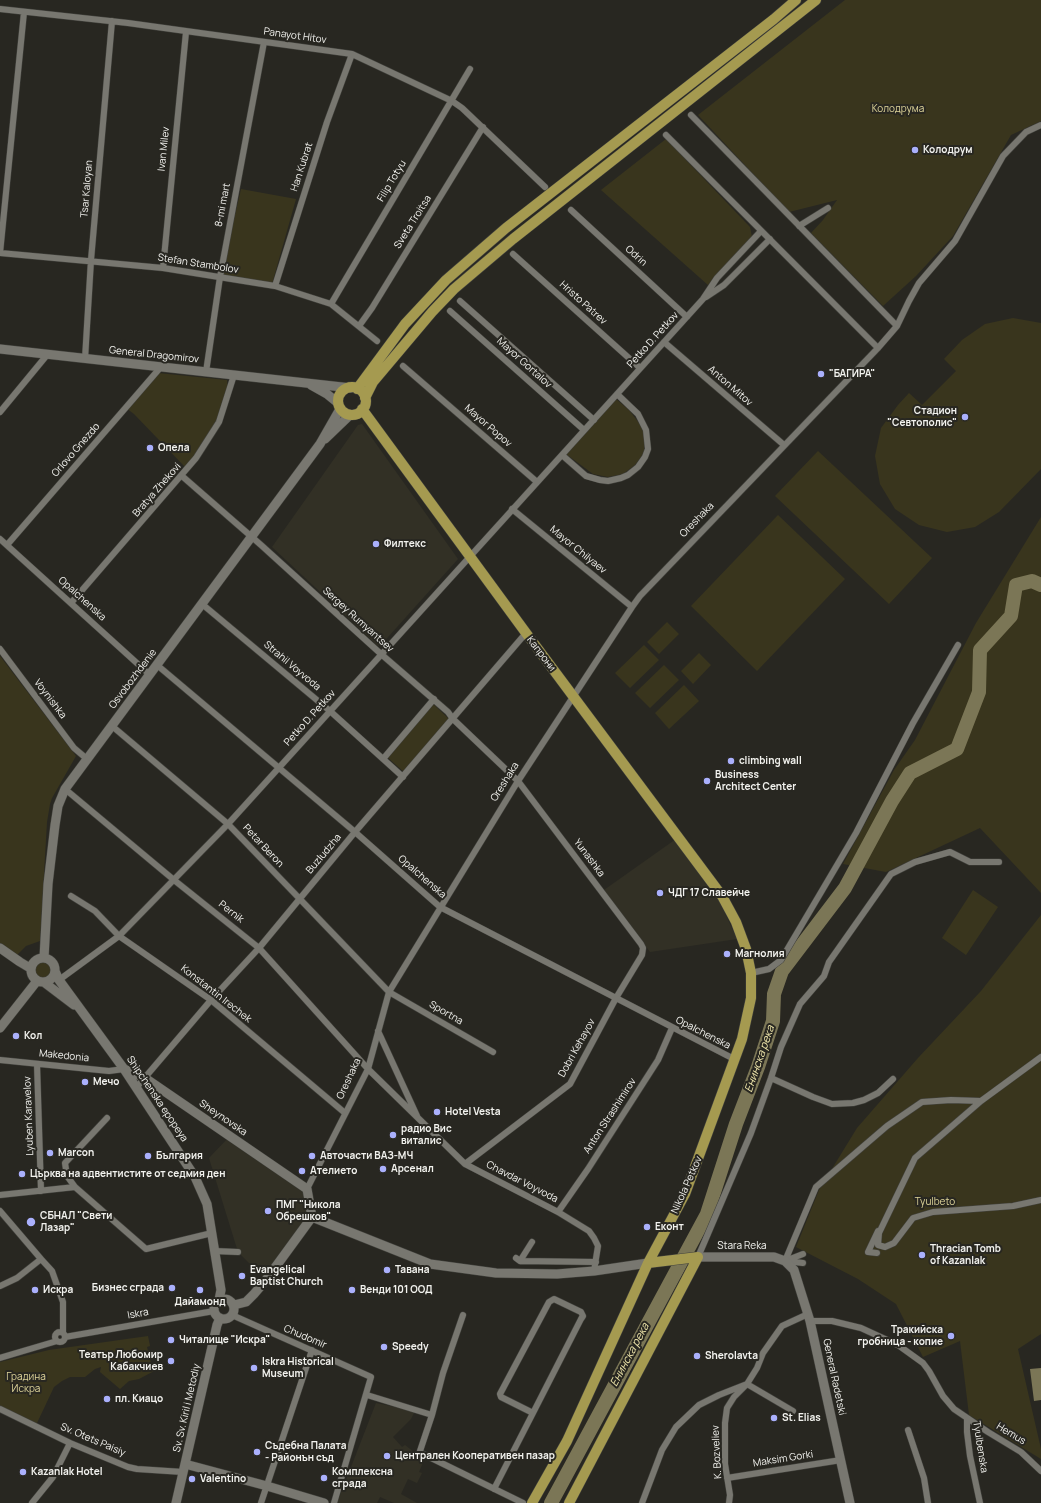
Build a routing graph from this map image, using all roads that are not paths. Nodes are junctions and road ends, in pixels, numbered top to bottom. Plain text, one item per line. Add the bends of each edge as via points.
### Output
1 (796, 0) edge
2 (816, 0) edge
3 (0, 9) edge
4 (24, 12) junction
5 (112, 21) junction
6 (186, 32) junction
7 (264, 42) junction
8 (352, 54) junction
9 (470, 69) dead end
10 (452, 101) junction
11 (690, 115) dead end
12 (1041, 125) edge
13 (483, 127) junction
14 (666, 135) dead end
15 (545, 187) dead end
16 (828, 208) dead end
17 (571, 210) dead end
18 (799, 226) junction
19 (761, 231) junction
20 (770, 239) junction
21 (0, 253) edge
22 (513, 254) dead end
23 (91, 260) junction
24 (163, 268) junction
25 (220, 277) junction
26 (275, 286) junction
27 (703, 299) junction
28 (460, 301) dead end
29 (330, 304) junction
30 (450, 311) dead end
31 (688, 317) junction
32 (359, 326) junction
33 (897, 326) junction
34 (377, 341) dead end
35 (664, 342) junction
36 (878, 348) junction
37 (0, 349) edge
38 (47, 355) junction
39 (85, 359) junction
40 (403, 366) dead end
41 (160, 368) junction
42 (640, 368) junction
43 (206, 372) junction
44 (234, 375) junction
45 (306, 383) junction
46 (354, 388) junction
47 (617, 394) junction
48 (365, 398) junction
49 (339, 406) junction
50 (362, 409) junction
51 (0, 412) edge
52 (350, 415) junction
53 (594, 420) junction
54 (584, 430) junction
55 (320, 444) junction
56 (784, 445) junction
57 (562, 455) junction
58 (182, 476) junction
59 (537, 482) junction
60 (512, 509) junction
61 (252, 537) junction
62 (0, 539) edge
63 (7, 545) junction
64 (469, 556) junction
65 (71, 603) junction
66 (202, 604) junction
67 (632, 608) junction
68 (526, 633) junction
69 (958, 645) dead end
70 (0, 649) edge
71 (381, 654) junction
72 (157, 665) junction
73 (150, 675) junction
74 (573, 697) junction
75 (434, 699) junction
76 (330, 711) junction
77 (453, 719) junction
78 (112, 726) junction
79 (87, 759) junction
80 (383, 759) junction
81 (279, 768) junction
82 (403, 777) junction
83 (518, 781) junction
84 (65, 789) junction
85 (228, 824) junction
86 (355, 832) junction
87 (999, 862) dead end
88 (174, 880) junction
89 (71, 896) dead end
90 (722, 896) joint
91 (300, 899) junction
92 (440, 907) junction
93 (119, 936) junction
94 (0, 948) edge
95 (260, 948) junction
96 (643, 948) joint
97 (44, 958) junction
98 (30, 968) junction
99 (750, 973) junction
100 (57, 976) junction
101 (41, 982) junction
102 (389, 992) junction
103 (616, 998) junction
104 (211, 1000) junction
105 (81, 1010) junction
106 (0, 1028) edge
107 (672, 1028) junction
108 (378, 1031) junction
109 (492, 1052) dead end
110 (1041, 1057) edge
111 (1, 1059) edge
112 (734, 1059) junction
113 (37, 1064) junction
114 (124, 1069) junction
115 (368, 1069) junction
116 (145, 1078) junction
117 (771, 1078) junction
118 (893, 1079) dead end
119 (136, 1088) junction
120 (982, 1101) junction
121 (345, 1113) junction
122 (107, 1118) dead end
123 (419, 1119) junction
124 (465, 1164) junction
125 (75, 1187) junction
126 (307, 1189) junction
127 (41, 1191) junction
128 (0, 1196) edge
129 (1041, 1200) edge
130 (0, 1212) edge
131 (558, 1212) junction
132 (889, 1213) junction
133 (312, 1217) junction
134 (212, 1233) junction
135 (532, 1242) dead end
136 (214, 1252) junction
137 (238, 1252) dead end
138 (877, 1253) dead end
139 (803, 1254) dead end
140 (694, 1258) junction
141 (41, 1259) junction
142 (785, 1261) junction
143 (648, 1263) junction
144 (803, 1263) dead end
145 (595, 1267) junction
146 (0, 1286) edge
147 (219, 1300) junction
148 (234, 1305) junction
149 (217, 1314) junction
150 (232, 1315) junction
151 (463, 1315) dead end
152 (809, 1318) junction
153 (64, 1335) junction
154 (312, 1350) junction
155 (0, 1358) edge
156 (747, 1384) junction
157 (367, 1395) junction
158 (0, 1409) edge
159 (793, 1411) dead end
160 (533, 1413) junction
161 (432, 1415) junction
162 (967, 1419) junction
163 (908, 1430) dead end
164 (70, 1443) junction
165 (841, 1460) junction
166 (184, 1468) junction
167 (1041, 1471) edge
168 (728, 1478) junction
169 (267, 1486) junction
170 (494, 1489) junction
171 (32, 1503) edge
172 (176, 1503) edge
173 (261, 1503) edge
174 (324, 1503) edge
175 (334, 1503) edge
176 (523, 1503) edge
177 (532, 1503) edge
178 (569, 1503) edge
179 (642, 1503) edge
180 (729, 1503) edge
181 (850, 1503) edge
182 (928, 1503) edge
183 (980, 1503) edge

1 - 46 main road via 506,228 446,280 405,324
2 - 48 main road via 512,239 454,289 373,382
3 - 4 street, Panayot Hitov
4 - 5 street, Panayot Hitov
4 - 21 street
5 - 6 street, Panayot Hitov
5 - 23 street, Tsar Kaloyan
6 - 7 street, Panayot Hitov
6 - 24 street, Ivan Milev
7 - 8 street, Panayot Hitov
7 - 25 street, 8-mi mart
8 - 10 street, Panayot Hitov
8 - 26 street, Han Kubrat via 327,122
9 - 10 street, Filip Totyu
10 - 13 street, Panayot Hitov
10 - 29 street, Filip Totyu
11 - 18 street
12 - 33 street, Oreshaka via 1026,132 1004,156 955,241 919,283
13 - 15 street, Panayot Hitov
13 - 32 street, Sveta Troitsa
14 - 19 street
16 - 18 street
17 - 31 street, Odrin
18 - 33 street
19 - 20 street
19 - 27 street, Petko D. Petkov via 717,278
20 - 27 street, Petko D. Petkov via 724,285
20 - 36 street
21 - 23 street, Stefan Stambolov
22 - 42 street, Hristo Patrev
23 - 24 street, Stefan Stambolov
23 - 39 street, Tsar Kaloyan
24 - 25 street, Stefan Stambolov
25 - 26 street, Stefan Stambolov
25 - 43 street, 8-mi mart
26 - 29 street, Stefan Stambolov
27 - 31 street, Petko D. Petkov
28 - 53 street, Mayor Gortalov
29 - 32 street, Stefan Stambolov
30 - 54 street, Mayor Gortalov
31 - 35 street, Petko D. Petkov
32 - 34 street, Stefan Stambolov
33 - 36 street, Oreshaka
35 - 42 street, Petko D. Petkov
35 - 56 street, Anton Mitov
36 - 56 street, Oreshaka
37 - 38 main road, General Dragomirov
38 - 39 main road, General Dragomirov
38 - 51 street
39 - 41 main road, General Dragomirov
40 - 59 street, Mayor Popov
41 - 43 main road, General Dragomirov
41 - 63 street, Orlovo Gnezdo
42 - 47 street, Petko D. Petkov
43 - 44 main road, General Dragomirov
44 - 45 main road, General Dragomirov
44 - 58 street, Bratya Zhekovi via 219,422
45 - 46 main road, General Dragomirov
45 - 49 main road, General Dragomirov via 321,390
46 - 48 main road via 362,392
46 - 49 main road via 345,389 341,393 338,398
47 - 53 street, Petko D. Petkov
47 - 57 street via 638,414 646,430 648,449 638,467 621,478 608,481 595,479 586,476
48 - 50 main road
49 - 52 main road
49 - 55 main road, Osvobozhdenie
50 - 52 main road
50 - 64 main road, Капрони
52 - 55 main road, Osvobozhdenie
53 - 54 street, Petko D. Petkov
54 - 57 street, Petko D. Petkov
55 - 61 main road, Osvobozhdenie
56 - 67 street, Oreshaka via 640,596
57 - 59 street, Petko D. Petkov
58 - 61 street, Sergey Rumyantsev
58 - 65 street, Bratya Zhekovi
59 - 60 street, Petko D. Petkov
60 - 64 street, Petko D. Petkov
60 - 67 street, Mayor Chilyaev
61 - 66 main road, Osvobozhdenie
61 - 71 street, Sergey Rumyantsev
62 - 63 street, Opalchenska
63 - 65 street, Opalchenska
64 - 68 main road, Капрони
64 - 71 street, Petko D. Petkov
65 - 73 street, Opalchenska
66 - 72 main road, Osvobozhdenie
66 - 76 street, Strahil Voyvoda
67 - 74 street, Oreshaka
68 - 74 main road, Капрони
68 - 77 street, Buzludzha
69 - 99 street via 913,723 856,833 781,960 770,969
70 - 79 street, Voynishka via 74,748
71 - 75 street, Sergey Rumyantsev
71 - 76 street, Petko D. Petkov
72 - 73 main road, Osvobozhdenie
72 - 81 street, Opalchenska
73 - 78 main road, Osvobozhdenie
74 - 83 street, Oreshaka
74 - 90 main road, Капрони
75 - 77 street, Sergey Rumyantsev
75 - 80 street
76 - 80 street, Strahil Voyvoda
76 - 81 street, Petko D. Petkov
77 - 82 street, Buzludzha
77 - 83 street, Sergey Rumyantsev
78 - 79 main road, Osvobozhdenie
78 - 85 street, Petar Beron
79 - 84 main road, Osvobozhdenie
80 - 82 street, Strahil Voyvoda
81 - 85 street, Petko D. Petkov
81 - 86 street, Opalchenska
82 - 86 street, Buzludzha
83 - 92 street, Oreshaka
83 - 96 street, Yunashka
84 - 88 street, Pernik
84 - 97 main road, Osvobozhdenie via 58,806 55,825 48,884
85 - 88 street, Petko D. Petkov
85 - 91 street, Petar Beron
86 - 91 street, Buzludzha
86 - 92 street, Opalchenska
87 - 117 street via 970,862 950,852 915,862 891,874 829,962 824,976 800,1004 780,1047
88 - 93 street, Petko D. Petkov
88 - 95 street, Pernik
89 - 93 street, Konstantin Irechek via 95,912
90 - 99 main road, Nikola Petkov via 736,922 746,949
91 - 95 street, Buzludzha
91 - 102 street, Petar Beron
92 - 102 street, Oreshaka
92 - 103 street, Opalchenska
93 - 100 street, Petko D. Petkov
93 - 104 street, Konstantin Irechek
94 - 98 main road
95 - 104 street, Buzludzha
95 - 115 street, Pernik
96 - 103 street, Dobri Kehayov via 642,955
97 - 98 main road via 34,961
97 - 100 main road via 51,961
98 - 101 main road via 31,976
99 - 112 main road, Nikola Petkov via 750,998 742,1039
100 - 101 main road
100 - 105 main road, Shipchenska epopeya
101 - 105 main road, Shipchenska epopeya
101 - 106 main road
102 - 108 street, Oreshaka
102 - 109 street, Sportna
103 - 107 street, Opalchenska
103 - 124 street, Dobri Kehayov via 570,1084
104 - 116 street, Buzludzha
104 - 121 street, Konstantin Irechek
105 - 114 main road, Shipchenska epopeya
107 - 112 street, Opalchenska
107 - 131 street, Anton Strashimirov via 658,1060
108 - 115 street, Oreshaka
108 - 123 street, Chavdar Voyvoda
110 - 120 street
111 - 113 street, Makedonia
112 - 143 main road, Nikola Petkov via 685,1194
113 - 114 street, Makedonia via 109,1071
113 - 127 street, Lyuben Karavelov
114 - 116 main road, Sheynovska
114 - 119 main road, Shipchenska epopeya
115 - 121 street, Oreshaka
115 - 123 street, Chavdar Voyvoda
116 - 119 street, Buzludzha
116 - 126 main road, Sheynovska
117 - 118 street via 832,1104 864,1100 878,1093
117 - 140 street via 751,1133
119 - 134 main road, Shipchenska epopeya via 195,1177 207,1204
120 - 132 street via 915,1158
120 - 142 street via 922,1102 887,1126 816,1187
121 - 126 street, Oreshaka
122 - 125 street via 65,1162 67,1176
123 - 124 street, Chavdar Voyvoda
124 - 131 street, Chavdar Voyvoda
125 - 127 street
125 - 134 street via 146,1249
126 - 133 main road
127 - 128 street
129 - 132 street via 1013,1206 933,1212 913,1218 894,1243 885,1247 878,1245 879,1234
130 - 141 street
131 - 145 street, Chavdar Voyvoda via 589,1231 594,1238 598,1246
132 - 138 street via 879,1227 868,1252
133 - 145 main road via 430,1264 496,1273 558,1274
133 - 148 main road via 254,1294 246,1302
134 - 136 main road, Shipchenska epopeya
135 - 145 street via 518,1260
136 - 137 street
136 - 147 main road, Shipchenska epopeya via 220,1290
139 - 142 street
140 - 142 main road, Stara Reka via 774,1257
140 - 143 main road
140 - 178 main road
141 - 146 street via 18,1278
141 - 153 street via 52,1271 63,1302
142 - 144 street
142 - 152 main road, General Radetski via 794,1270
143 - 145 main road
143 - 177 main road, Nikola Petkov via 567,1441
147 - 148 main road via 229,1300
147 - 149 main road via 215,1305
148 - 150 main road
149 - 150 main road via 227,1318
149 - 153 street, Iskra
149 - 166 main road, Sv. Sv. Kiril i Metodiy via 217,1324
150 - 154 street, Chudomir
151 - 161 street
152 - 156 street, K. Bozveliev via 782,1326 763,1353 758,1368
152 - 162 street, Tyulbenska via 860,1328 898,1345 929,1371 943,1396
152 - 165 main road, General Radetski
153 - 155 street via 59,1332 55,1337 57,1341
154 - 157 street, Chudomir via 371,1377
154 - 169 street
156 - 159 street
156 - 168 street, K. Bozveliev via 727,1408 725,1464
156 - 179 street via 699,1405 676,1427 662,1450
157 - 161 street
157 - 175 street
158 - 164 street, Sv. Otets Paisiy
160 - 160 street via 583,1316 581,1312 554,1299 549,1302 500,1394
160 - 170 street
161 - 170 street via 421,1453
162 - 167 street, Hemus via 1021,1452
162 - 183 street, Tyulbenska via 966,1432
163 - 182 street via 924,1478
164 - 166 street, Sv. Otets Paisiy via 137,1469
164 - 171 street via 54,1477
165 - 168 street, Maksim Gorki
165 - 181 main road, General Radetski
166 - 169 main road, Sv. Otets Paisiy
166 - 172 main road, Sv. Sv. Kiril i Metodiy
168 - 180 street, K. Bozveliev
169 - 173 street
169 - 174 main road, Sv. Otets Paisiy
170 - 176 street

